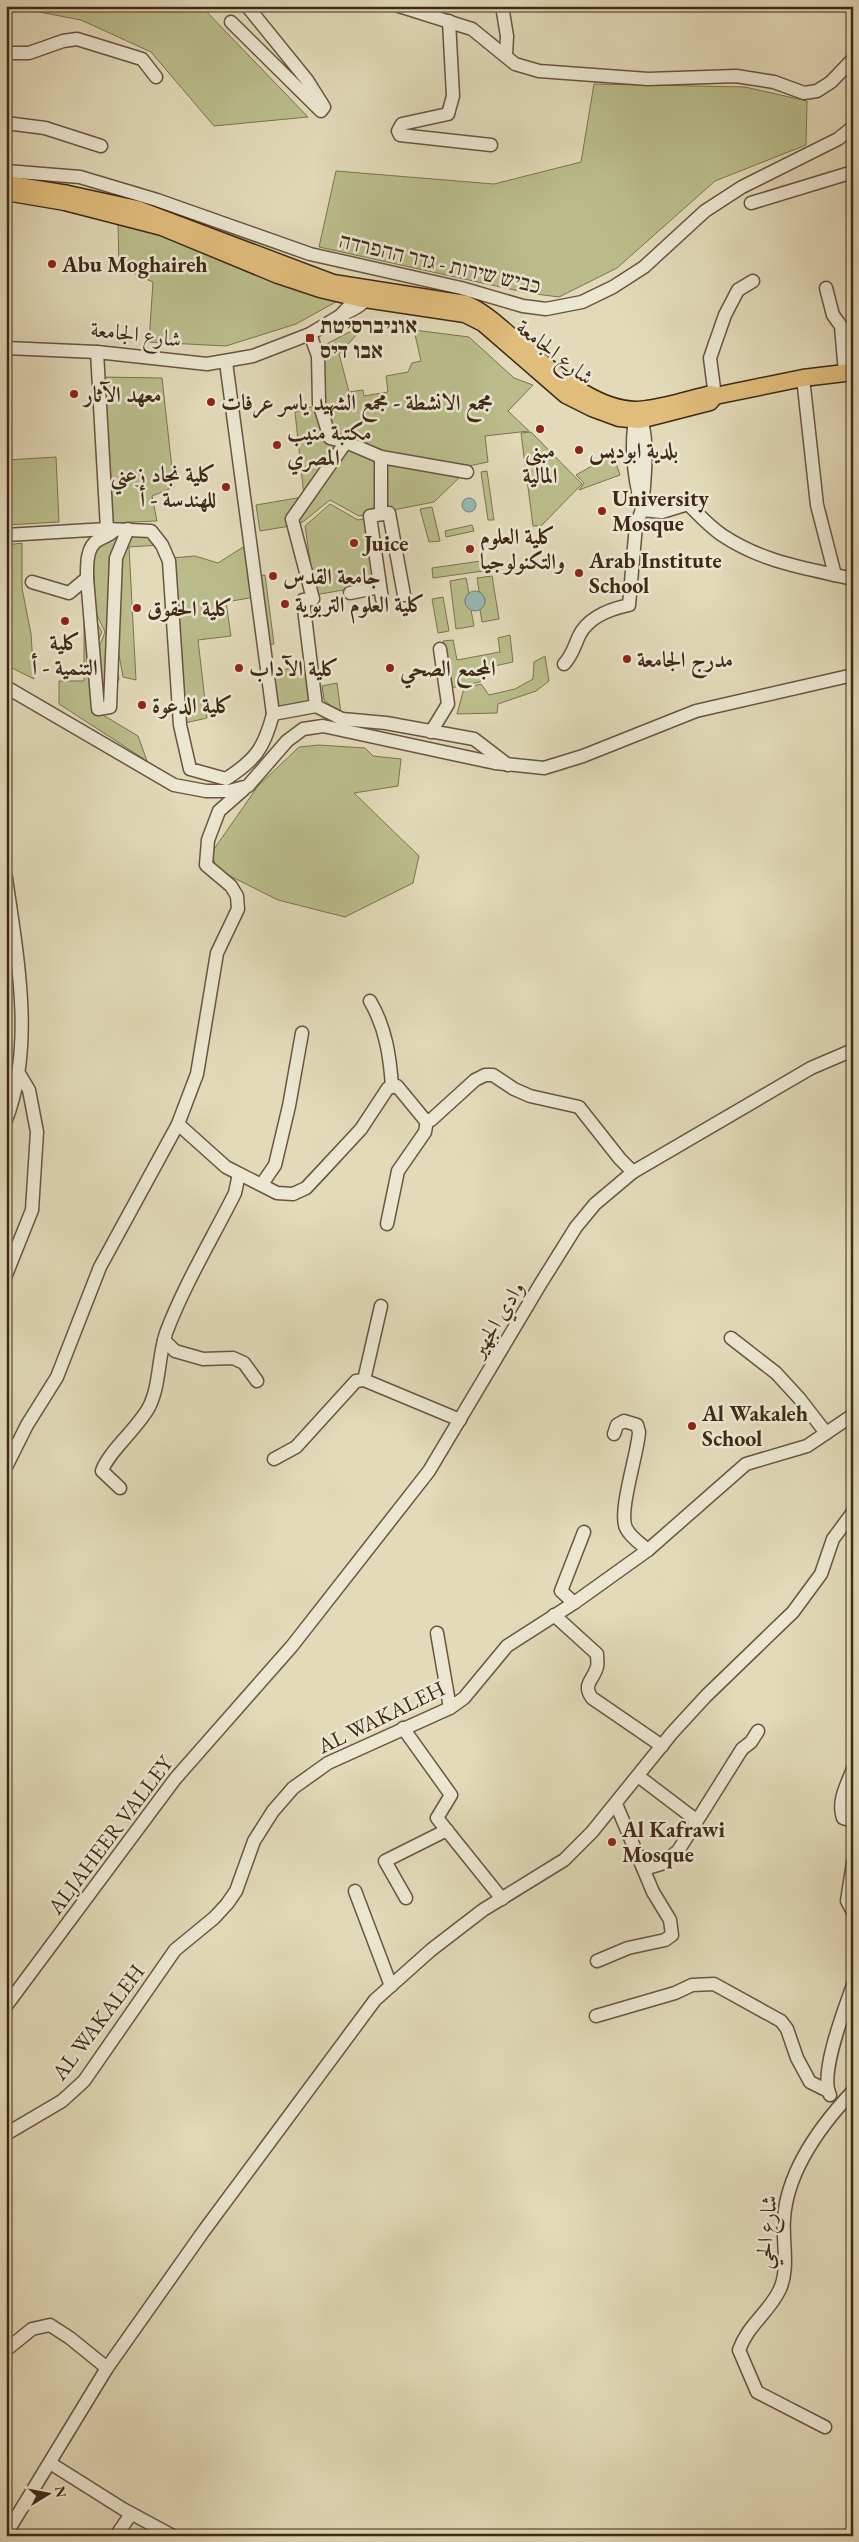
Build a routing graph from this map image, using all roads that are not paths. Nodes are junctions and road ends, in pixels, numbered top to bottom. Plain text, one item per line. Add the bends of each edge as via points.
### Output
1 (247, 6) edge
2 (399, 6) edge
3 (502, 6) edge
4 (449, 21) junction
5 (231, 22) dead end
6 (6, 53) edge
7 (506, 56) junction
8 (853, 59) edge
9 (156, 77) dead end
10 (6, 123) edge
11 (853, 127) edge
12 (491, 145) dead end
13 (101, 146) dead end
14 (6, 172) edge
15 (853, 172) edge
16 (6, 184) edge
17 (6, 192) edge
18 (751, 203) dead end
19 (753, 281) dead end
20 (826, 288) dead end
21 (365, 295) junction
22 (310, 334) junction
23 (6, 348) edge
24 (97, 352) junction
25 (226, 362) junction
26 (849, 373) edge
27 (803, 378) junction
28 (715, 396) junction
29 (638, 416) junction
30 (346, 442) junction
31 (381, 457) junction
32 (467, 472) dead end
33 (642, 510) junction
34 (381, 514) junction
35 (111, 529) junction
36 (128, 529) junction
37 (6, 534) edge
38 (835, 575) junction
39 (87, 578) junction
40 (853, 579) edge
41 (32, 582) dead end
42 (350, 593) dead end
43 (404, 595) dead end
44 (440, 649) dead end
45 (564, 664) dead end
46 (853, 675) edge
47 (6, 688) edge
48 (316, 706) junction
49 (273, 714) junction
50 (431, 732) junction
51 (508, 765) junction
52 (248, 786) junction
53 (6, 878) edge
54 (20, 974) junction
55 (6, 975) edge
56 (370, 1001) dead end
57 (302, 1033) dead end
58 (853, 1050) edge
59 (20, 1075) junction
60 (392, 1087) junction
61 (6, 1120) edge
62 (427, 1120) junction
63 (178, 1124) junction
64 (632, 1172) junction
65 (239, 1174) junction
66 (262, 1184) junction
67 (387, 1224) dead end
68 (6, 1275) edge
69 (381, 1306) dead end
70 (731, 1338) dead end
71 (164, 1340) junction
72 (364, 1380) junction
73 (258, 1381) dead end
74 (853, 1415) edge
75 (460, 1420) junction
76 (826, 1433) junction
77 (614, 1434) dead end
78 (274, 1459) dead end
79 (6, 1467) edge
80 (120, 1488) dead end
81 (853, 1512) edge
82 (584, 1532) dead end
83 (648, 1550) junction
84 (574, 1603) junction
85 (554, 1615) junction
86 (437, 1633) dead end
87 (249, 1692) joint
88 (450, 1708) junction
89 (403, 1728) junction
90 (758, 1731) dead end
91 (662, 1746) junction
92 (853, 1769) edge
93 (638, 1776) junction
94 (616, 1804) junction
95 (696, 1820) junction
96 (853, 1821) edge
97 (447, 1830) junction
98 (853, 1863) edge
99 (644, 1869) junction
100 (354, 1890) dead end
101 (406, 1898) dead end
102 (502, 1899) junction
103 (853, 1912) edge
104 (597, 1961) dead end
105 (853, 1985) edge
106 (391, 1986) junction
107 (6, 2006) edge
108 (596, 2016) dead end
109 (828, 2091) junction
110 (853, 2091) edge
111 (843, 2102) junction
112 (6, 2134) edge
113 (6, 2350) edge
114 (107, 2368) junction
115 (825, 2427) dead end
116 (50, 2463) junction
117 (131, 2514) junction
118 (6, 2534) edge
119 (116, 2536) edge
120 (173, 2536) edge

1 - 5 street via 308,80 324,107 321,111
2 - 4 street
3 - 7 street via 507,36
4 - 7 street via 472,29
4 - 12 street via 453,96 448,114 402,124 398,131 400,134
6 - 9 street via 29,53 77,39 142,59
7 - 8 street via 515,64 539,72 648,79 736,76 774,82 804,93 817,91 831,82
10 - 13 street via 45,128
11 - 14 street, כביש שירות - גדר ההפרדה via 838,138 742,187 705,211 644,267 612,287 582,302 546,309 310,254 157,200 80,177
15 - 18 street
16 - 21 main road via 136,209
17 - 21 main road via 162,227 278,275
19 - 28 street via 738,290 725,315 710,358
20 - 26 street via 833,315 841,326
21 - 22 street, شارع الجامعة via 358,307
21 - 29 main road, شارع الجامعة via 465,314 483,323 566,395 620,418
22 - 25 street, شارع الجامعة via 253,356
22 - 30 street via 318,356 319,403 330,438
23 - 24 street, شارع الجامعة
24 - 25 street, شارع الجامعة via 186,363
24 - 35 street via 96,372
25 - 49 street
26 - 27 main road, شارع الجامعة
27 - 28 main road, شارع الجامعة
27 - 38 street via 817,505
28 - 29 main road, شارع الجامعة via 710,402
29 - 33 street via 632,431
30 - 31 street
30 - 48 street via 292,520 313,599 303,600
31 - 32 street
31 - 34 street
33 - 38 street via 662,512 688,504 721,534 745,549 793,568
33 - 45 street via 636,525 629,605 594,619 583,630
34 - 42 street via 370,516 381,593
34 - 43 street via 389,513
35 - 36 street
35 - 37 street
35 - 39 street via 108,537 96,541 89,550
36 - 39 street via 116,558 110,707 98,710
36 - 49 street via 151,530 168,561 180,725 190,769 226,779 249,764 266,738
38 - 40 street
39 - 41 street via 70,593
44 - 50 street via 448,704
46 - 51 street via 696,711 544,768
47 - 52 street via 174,785 206,791 229,791
48 - 49 street
48 - 50 street via 342,719
50 - 51 street via 474,739
51 - 52 street via 323,726 303,729
52 - 63 street via 219,811 208,840 206,865 231,886 237,896 238,909 217,953 197,1074
53 - 54 street
54 - 55 street
54 - 59 street
56 - 60 street via 386,1037
57 - 66 street via 290,1106 275,1165
58 - 64 street, وادي الجهير via 811,1068
59 - 61 street
59 - 68 street via 29,1090 37,1132 32,1210
60 - 62 street via 397,1086
60 - 66 street via 388,1088 361,1129 306,1188 293,1194 277,1193
62 - 64 street via 431,1120 475,1080 493,1075 530,1096 579,1107
62 - 67 street via 425,1132 398,1171
63 - 65 street via 226,1167
63 - 79 street via 100,1267 57,1378 27,1425
64 - 75 street, وادي الجهير via 595,1204 576,1227
65 - 66 street
65 - 71 street via 235,1193 174,1313
69 - 72 street
70 - 76 street via 776,1373
71 - 73 street via 175,1351 203,1359 233,1358 244,1363
71 - 80 street via 150,1406 102,1470
72 - 75 street
72 - 78 street via 356,1381 296,1447
74 - 76 street, AL WAKALEH
75 - 87 street, وادي الجهير via 429,1471 360,1562 292,1646
76 - 83 street, AL WAKALEH via 807,1446 746,1464
77 - 83 street via 617,1425 624,1421 637,1425 639,1432 625,1526 632,1538
81 - 91 street via 833,1539 822,1574 793,1612 706,1696
82 - 84 street via 561,1591
83 - 84 street, AL WAKALEH
84 - 85 street, AL WAKALEH
85 - 88 street, AL WAKALEH via 507,1646 464,1698
85 - 91 street via 597,1654 597,1668 587,1684 587,1692
86 - 88 street
87 - 107 street, ALJAHEER VALLEY via 175,1779
88 - 89 street, AL WAKALEH
89 - 97 street via 451,1795 437,1818
89 - 112 street, AL WAKALEH via 328,1763 293,1788 254,1841 236,1891 227,1904 175,1950 84,2081 62,2101
90 - 95 street
91 - 93 street
92 - 96 street via 841,1811 843,1818
93 - 94 street
93 - 95 street
94 - 99 street
94 - 102 street via 564,1860
95 - 99 street via 678,1850 661,1864
97 - 101 street via 385,1861
97 - 102 street
98 - 103 street via 847,1901
99 - 104 street via 670,1920 672,1935
100 - 106 street
102 - 106 street via 431,1950
105 - 109 street via 834,2039 826,2085
106 - 114 street via 375,2000 202,2232
108 - 109 street via 692,1985 714,1984 781,2021 810,2082
109 - 111 street
110 - 111 street, شارع الحي
111 - 115 street, شارع الحي via 809,2148 788,2191 780,2290 744,2334 739,2350 757,2392
113 - 114 street via 32,2329 50,2325
114 - 116 street
116 - 117 street
116 - 118 street
117 - 119 street
117 - 120 street

